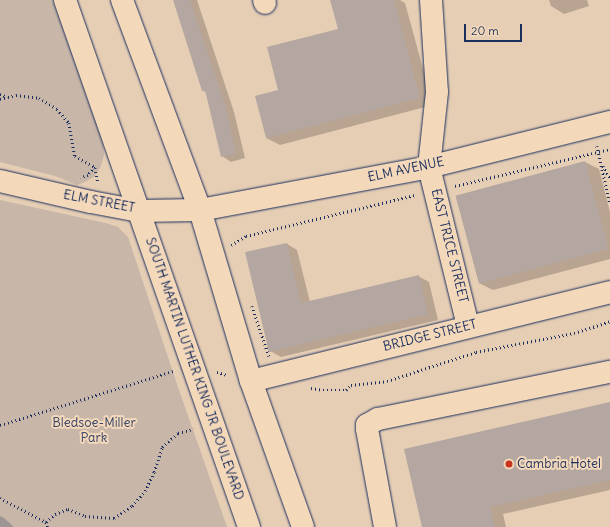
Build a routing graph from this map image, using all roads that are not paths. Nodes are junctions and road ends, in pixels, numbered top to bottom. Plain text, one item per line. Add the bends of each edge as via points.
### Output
1 (65, 0) edge
2 (122, 0) edge
3 (431, 0) edge
4 (602, 124) edge
5 (429, 166) junction
6 (0, 180) edge
7 (200, 210) junction
8 (139, 211) junction
9 (610, 292) edge
10 (468, 326) junction
11 (610, 372) edge
12 (251, 381) junction
13 (249, 527) edge
14 (303, 527) edge
15 (385, 527) edge

1 - 8 main road, SOUTH MARTIN LUTHER KING JR BOULEVARD
2 - 7 main road
3 - 5 main road via 438,92
4 - 5 main road, ELM AVENUE
5 - 7 main road, ELM AVENUE
5 - 10 main road, EAST TRICE STREET
6 - 8 main road, ELM STREET
7 - 8 main road, ELM STREET
7 - 12 main road
8 - 13 main road, SOUTH MARTIN LUTHER KING JR BOULEVARD
9 - 10 main road, BRIDGE STREET
10 - 12 main road, BRIDGE STREET
11 - 15 main road via 378,419 367,425
12 - 14 main road

